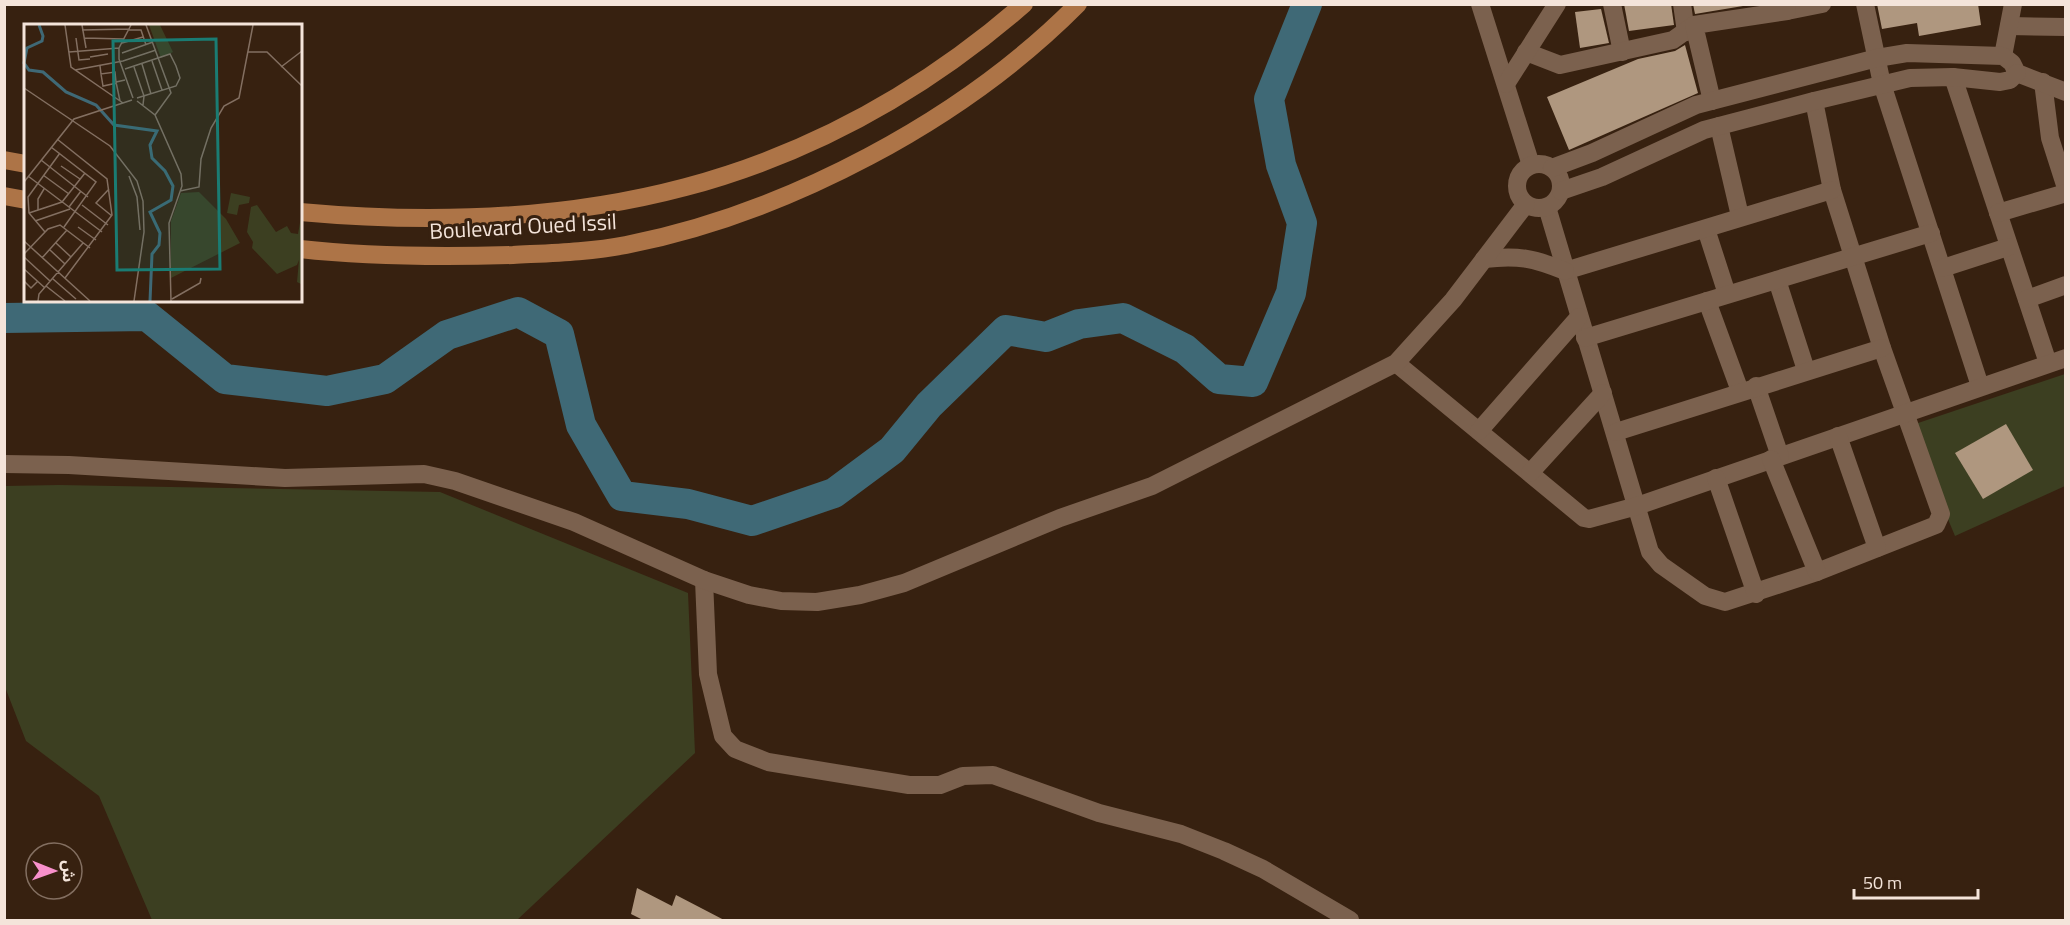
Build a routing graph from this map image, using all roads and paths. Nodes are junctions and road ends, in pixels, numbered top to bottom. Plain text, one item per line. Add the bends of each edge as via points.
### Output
1 (1024, 4) edge
2 (1078, 4) edge
3 (1480, 4) edge
4 (1557, 4) edge
5 (1611, 4) edge
6 (1682, 4) edge
7 (1822, 4) edge
8 (1865, 4) edge
9 (2013, 4) edge
10 (1787, 8) edge
11 (2009, 26) junction
12 (2066, 27) edge
13 (1690, 28) junction
14 (1526, 52) junction
15 (1622, 52) junction
16 (2003, 56) junction
17 (1877, 58) junction
18 (2017, 73) junction
19 (1953, 77) junction
20 (2043, 82) junction
21 (1506, 84) junction
22 (1882, 84) junction
23 (2066, 92) edge
24 (1712, 101) junction
25 (1814, 101) junction
26 (1719, 126) junction
27 (4, 160) edge
28 (24, 164) edge
29 (1531, 165) junction
30 (1552, 168) junction
31 (2066, 188) edge
32 (1832, 190) junction
33 (1561, 191) junction
34 (2066, 194) edge
35 (4, 196) edge
36 (24, 200) edge
37 (1526, 204) junction
38 (1547, 207) junction
39 (302, 212) edge
40 (1998, 213) junction
41 (1740, 216) junction
42 (1706, 229) junction
43 (1931, 233) junction
44 (2008, 247) junction
45 (302, 249) edge
46 (1854, 258) junction
47 (1484, 259) junction
48 (1943, 268) junction
49 (1565, 271) junction
50 (1777, 280) junction
51 (2066, 285) edge
52 (1727, 294) junction
53 (2027, 298) junction
54 (1707, 301) junction
55 (1579, 316) junction
56 (1585, 338) junction
57 (1882, 348) junction
58 (2066, 358) edge
59 (1396, 363) junction
60 (2048, 363) junction
61 (1806, 370) junction
62 (1980, 386) junction
63 (1748, 389) junction
64 (1603, 393) junction
65 (1905, 414) junction
66 (1479, 431) junction
67 (1616, 432) junction
68 (1838, 436) junction
69 (1775, 458) junction
70 (4, 464) edge
71 (1530, 473) junction
72 (1716, 478) junction
73 (1637, 506) junction
74 (1877, 548) junction
75 (1817, 572) junction
76 (704, 580) junction
77 (1756, 594) junction
78 (1350, 921) edge

1 - 39 main road, Boulevard Oued Issil via 956,58 854,122 793,151 690,188 614,204 510,216 374,219
2 - 45 main road, Boulevard Oued Issil via 1044,39 971,93 880,151 756,208 625,245 542,253 444,257
3 - 21 street
4 - 14 street
5 - 15 street
6 - 13 street
7 - 10 street
8 - 17 street
9 - 11 street
10 - 13 street
11 - 12 street
11 - 16 street
13 - 15 street via 1673,40
13 - 24 street
14 - 15 street via 1560,65
14 - 21 street
16 - 17 street via 1906,53
16 - 18 street
17 - 22 street
17 - 24 street
18 - 19 street via 2000,82
18 - 20 street
19 - 22 street via 1910,78
19 - 40 street
20 - 23 street
20 - 31 street via 2050,138
21 - 29 street
22 - 25 street
22 - 43 street
24 - 30 street
25 - 26 street
25 - 32 street
26 - 33 street
26 - 41 street
27 - 28 main road
29 - 30 street
29 - 37 street via 1518,181 1517,189
30 - 33 street
32 - 41 street
32 - 46 street
33 - 38 street
34 - 40 street
35 - 36 main road
37 - 38 street
37 - 47 street
38 - 49 street
40 - 44 street
41 - 42 street
42 - 49 street
42 - 52 street
43 - 46 street
43 - 48 street
44 - 48 street
44 - 53 street
46 - 50 street
46 - 57 street
47 - 49 street via 1515,255
47 - 59 street
48 - 62 street
49 - 55 street
50 - 52 street
50 - 61 street
51 - 53 street
52 - 54 street
53 - 60 street
54 - 56 street
54 - 63 street
55 - 56 street
55 - 66 street
56 - 64 street
57 - 61 street
57 - 65 street
58 - 60 street
59 - 66 street
59 - 76 street via 1152,486 1060,518 904,583 860,595 782,601
60 - 62 street
61 - 63 street
62 - 65 street
63 - 67 street
63 - 69 street
64 - 67 street
64 - 71 street
65 - 68 street
65 - 74 street via 1940,519 1936,525
66 - 71 street
67 - 73 street
68 - 69 street
68 - 74 street
69 - 72 street
69 - 75 street
70 - 76 street via 285,478 424,474 455,480 574,522
71 - 73 street via 1584,518 1594,519
72 - 73 street
72 - 77 street
73 - 77 street via 1650,552 1661,565 1718,601
74 - 75 street
75 - 77 street
76 - 78 street via 708,674 717,715 723,736 735,749 752,758 927,786 974,774 993,775 1224,851 1263,869

